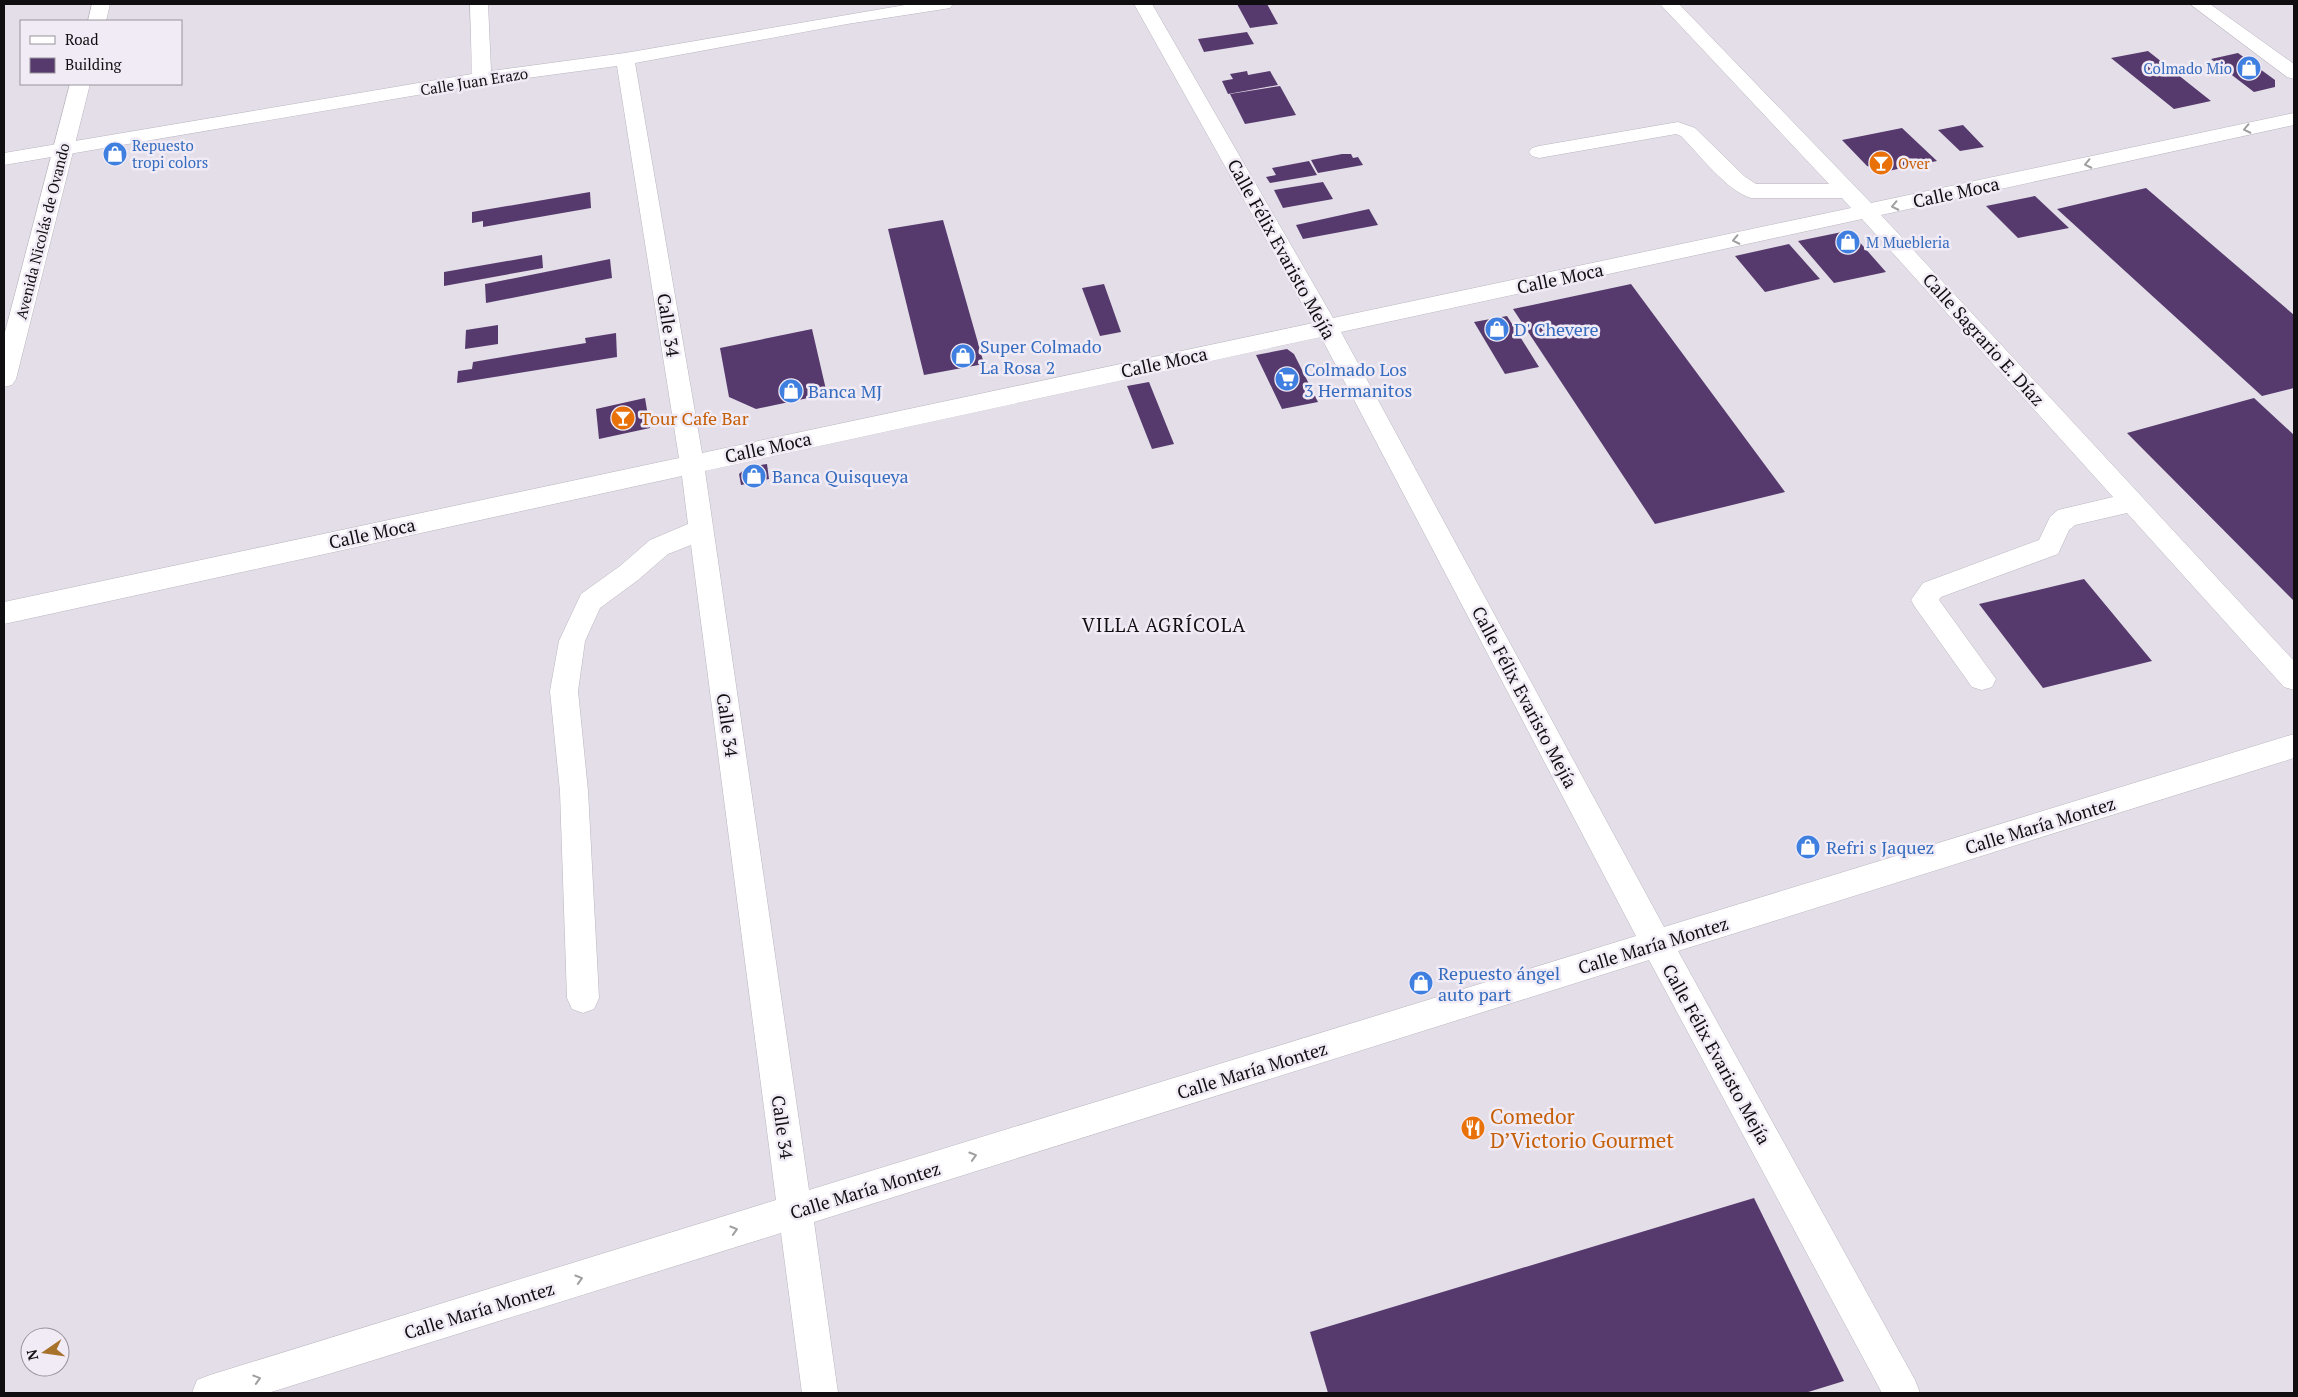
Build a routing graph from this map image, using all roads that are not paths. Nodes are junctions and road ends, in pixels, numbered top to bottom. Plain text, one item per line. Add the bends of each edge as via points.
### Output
1 (101, 4) edge
2 (479, 4) edge
3 (944, 4) edge
4 (1143, 4) edge
5 (1669, 4) edge
6 (2199, 4) edge
7 (845, 11) edge
8 (97, 20) edge
9 (625, 59) junction
10 (2294, 73) edge
11 (482, 78) junction
12 (80, 85) edge
13 (2294, 119) edge
14 (63, 150) junction
15 (1539, 152) dead end
16 (4, 159) edge
17 (1847, 191) junction
18 (1867, 212) junction
19 (1327, 327) junction
20 (4, 379) edge
21 (692, 463) junction
22 (2132, 502) junction
23 (702, 529) junction
24 (4, 614) edge
25 (2294, 679) edge
26 (1982, 680) dead end
27 (2294, 746) edge
28 (1657, 944) junction
29 (583, 998) dead end
30 (794, 1212) junction
31 (210, 1393) edge
32 (820, 1393) edge
33 (1902, 1393) edge

1 - 8 street
2 - 11 street
3 - 7 street, Calle Juan Erazo
4 - 19 street, Calle Félix Evaristo Mejía
5 - 17 street, Calle Sagrario E. Díaz
6 - 10 street
7 - 9 street, Calle Juan Erazo
9 - 11 street, Calle Juan Erazo
9 - 21 street, Calle 34
11 - 14 street, Calle Juan Erazo
12 - 14 street, Avenida Nicolás de Ovando
13 -> 18 street, Calle Moca
14 - 16 street, Calle Juan Erazo
14 - 20 street, Avenida Nicolás de Ovando
15 - 17 street via 1678,128 1688,132 1751,191
17 - 18 street, Calle Sagrario E. Díaz
18 -> 19 street, Calle Moca
18 - 22 street, Calle Sagrario E. Díaz
19 - 21 street, Calle Moca
19 - 28 street, Calle Félix Evaristo Mejía
21 - 23 street, Calle 34
21 - 24 street, Calle Moca
22 - 25 street, Calle Sagrario E. Díaz
22 - 26 street via 2067,517 2059,524 2049,547 1932,590 1924,600
23 - 29 street via 659,547 590,601 572,641 564,691 574,791
23 - 30 street, Calle 34
27 - 28 street, Calle María Montez
30 -> 28 street, Calle María Montez
28 - 33 street, Calle Félix Evaristo Mejía
31 -> 30 street, Calle María Montez
30 - 32 street, Calle 34

